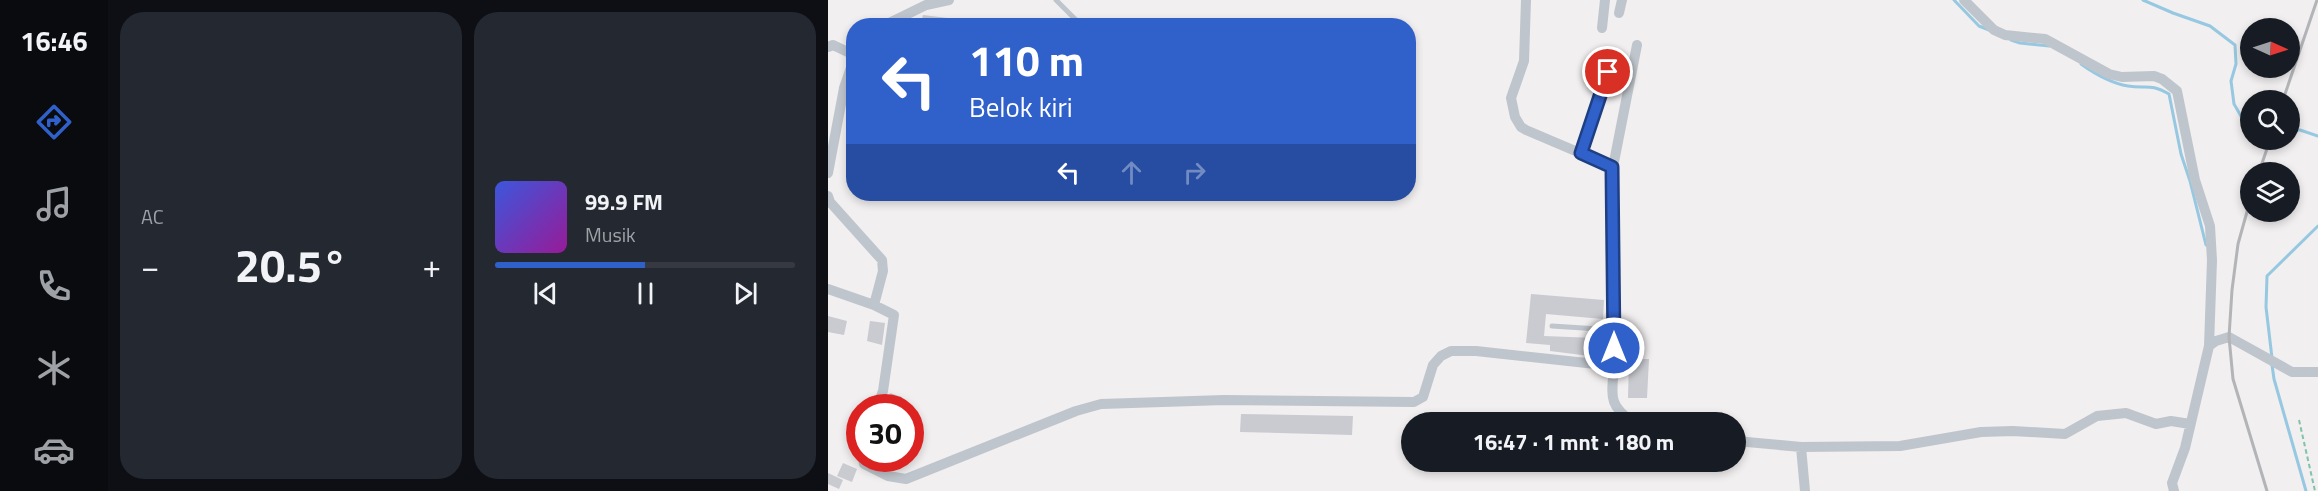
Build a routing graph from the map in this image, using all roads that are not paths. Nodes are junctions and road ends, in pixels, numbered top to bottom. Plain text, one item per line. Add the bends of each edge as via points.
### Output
1 (949, 0) edge
2 (1056, 0) edge
3 (1526, 0) edge
4 (1605, 0) edge
5 (1622, 0) edge
6 (1964, 0) edge
7 (1619, 13) dead end
8 (899, 18) edge
9 (1074, 18) edge
10 (1602, 28) dead end
11 (1637, 45) dead end
12 (828, 47) edge
13 (846, 52) edge
14 (1614, 52) dead end
15 (846, 82) edge
16 (832, 133) edge
17 (1581, 153) junction
18 (1612, 167) junction
19 (828, 173) edge
20 (828, 196) edge
21 (828, 289) edge
22 (874, 305) junction
23 (1552, 326) dead end
24 (1614, 330) junction
25 (2210, 346) junction
26 (1614, 366) junction
27 (2318, 372) edge
28 (882, 394) edge
29 (1618, 412) edge
30 (2190, 424) junction
31 (1746, 442) edge
32 (1801, 447) junction
33 (881, 472) edge
34 (906, 479) junction
35 (1802, 490) edge
36 (904, 491) edge
37 (2174, 491) edge

1 - 8 street via 926,5
2 - 9 lane
3 - 17 street via 1524,61 1512,93 1514,114 1521,127
4 - 10 street
5 - 7 street
6 - 25 street via 2005,35 2045,39 2109,74 2122,78 2154,76 2176,91 2195,180 2210,226
11 - 18 street
12 - 13 street via 833,45
14 - 17 street
15 - 16 street
16 - 19 street
17 - 18 street
18 - 24 street
20 - 22 street via 882,260
21 - 22 street
22 - 28 street via 892,313 894,318
23 - 24 lane
24 - 26 street
25 - 27 street via 2229,337 2292,372
25 - 30 street
26 - 29 street via 1612,395
26 - 34 street via 1451,351 1433,365 1423,398 1414,402 1224,400 1101,404
30 - 32 street via 2156,424 2126,413 2097,416 2065,434 1981,432 1900,446
30 - 37 street via 2172,483
31 - 32 street
32 - 35 street
33 - 34 street
34 - 36 street

